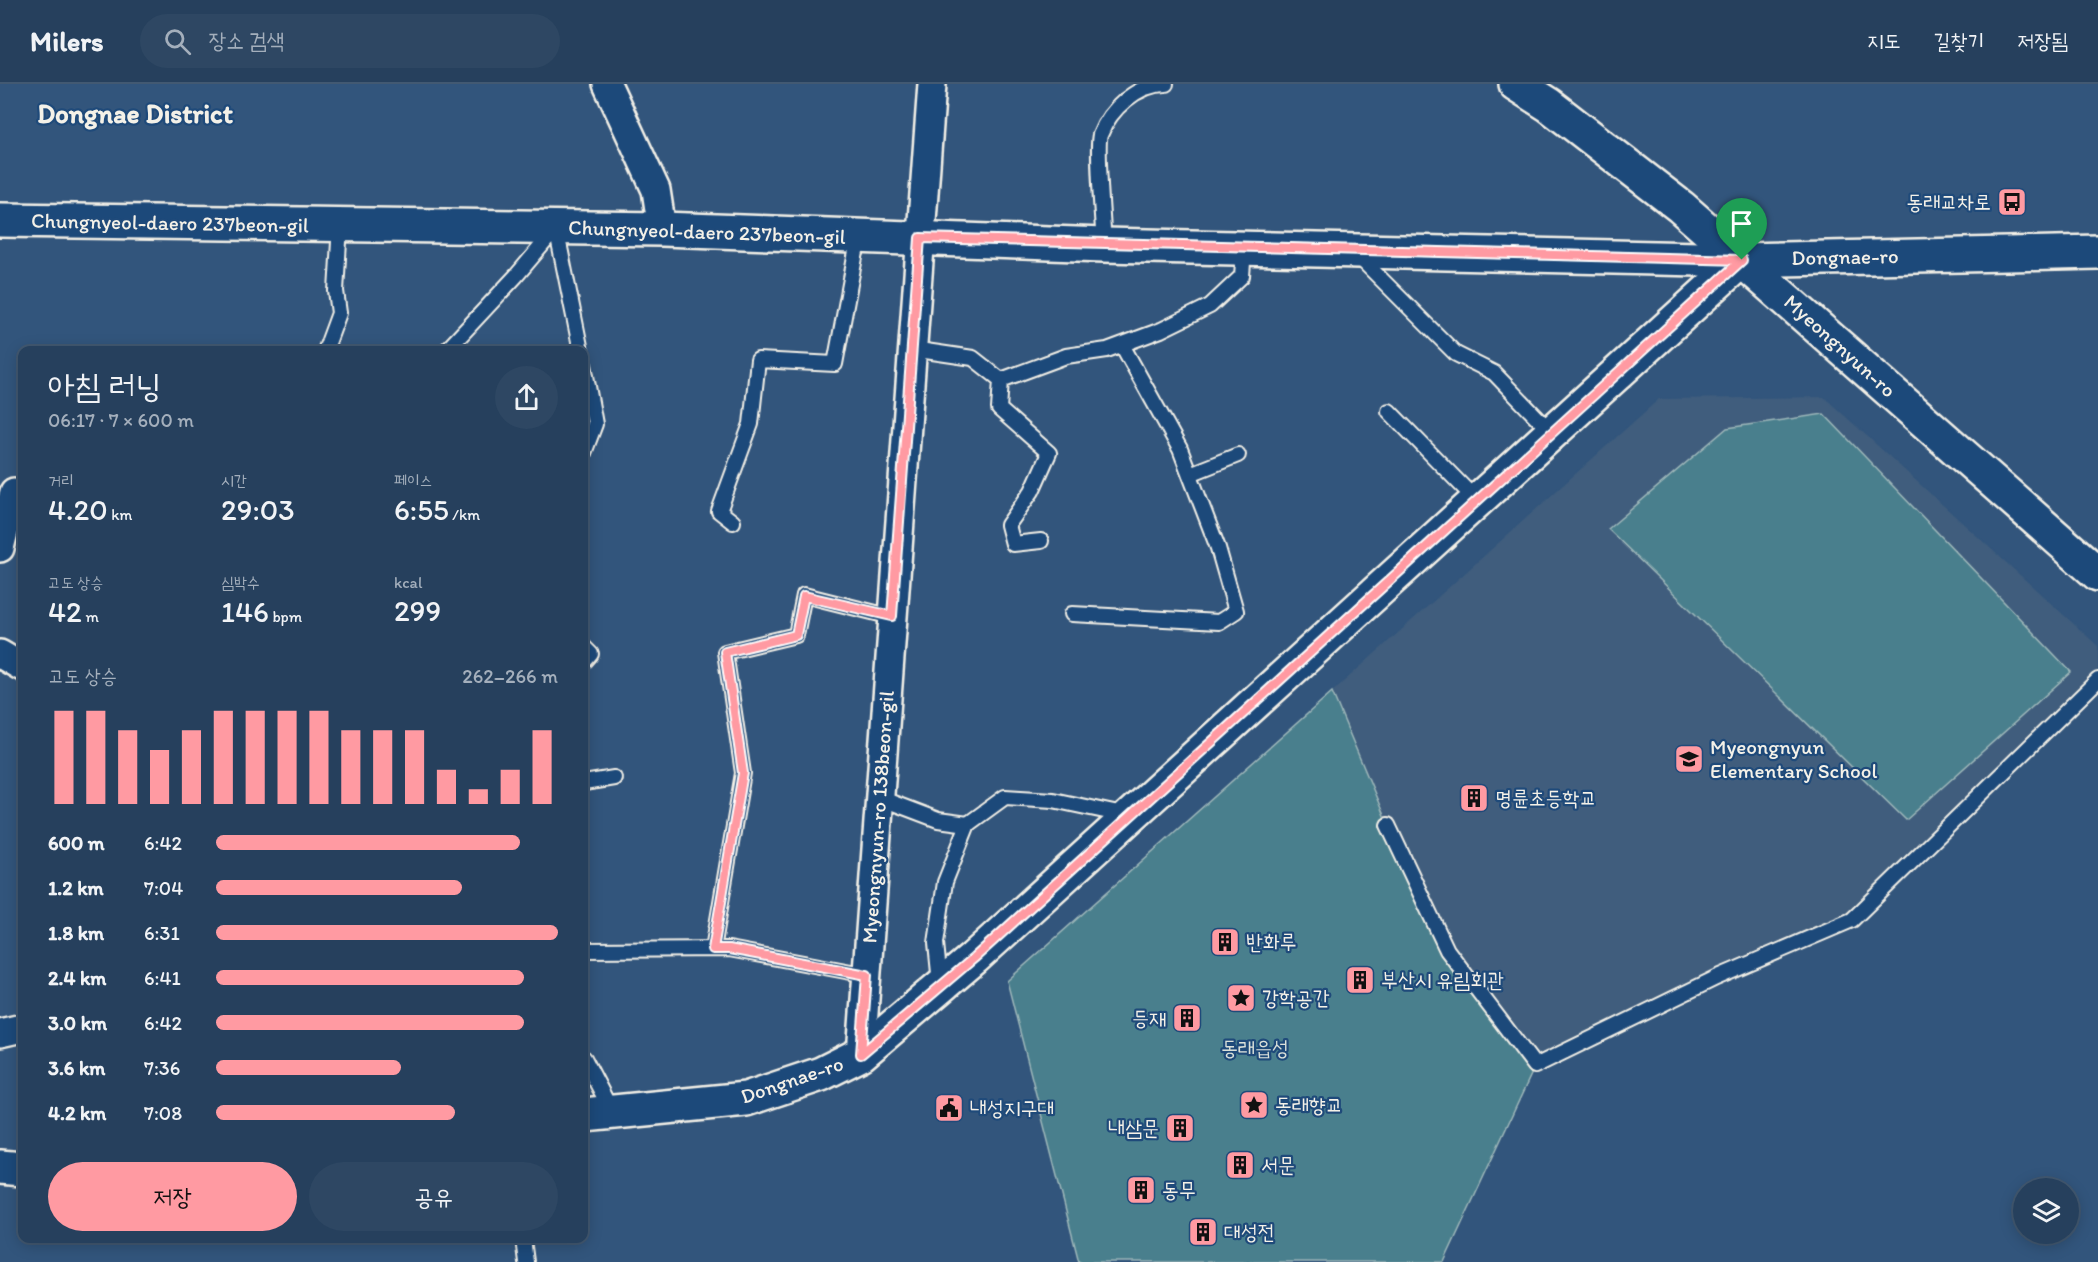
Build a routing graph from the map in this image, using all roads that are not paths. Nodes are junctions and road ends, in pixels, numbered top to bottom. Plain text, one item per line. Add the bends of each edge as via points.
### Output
1 (607, 84) edge
2 (932, 84) edge
3 (1166, 84) edge
4 (1516, 84) edge
5 (0, 220) edge
6 (340, 225) junction
7 (556, 228) junction
8 (662, 229) junction
9 (859, 236) junction
10 (920, 238) junction
11 (1104, 245) junction
12 (1244, 248) junction
13 (1351, 250) junction
14 (2098, 252) edge
15 (1742, 260) junction
16 (1122, 345) junction
17 (327, 346) edge
18 (451, 346) edge
19 (580, 346) edge
20 (912, 349) junction
21 (1001, 380) junction
22 (588, 386) edge
23 (1389, 411) dead end
24 (1552, 433) junction
25 (588, 442) edge
26 (1238, 455) dead end
27 (1190, 474) junction
28 (12, 492) edge
29 (1477, 501) junction
30 (733, 522) dead end
31 (1041, 541) dead end
32 (0, 548) edge
33 (2098, 574) edge
34 (1072, 614) dead end
35 (892, 616) junction
36 (0, 654) edge
37 (18, 665) edge
38 (2098, 680) edge
39 (614, 778) dead end
40 (588, 782) edge
41 (880, 798) junction
42 (1130, 816) junction
43 (968, 824) junction
44 (1388, 825) dead end
45 (713, 949) junction
46 (588, 950) edge
47 (867, 975) junction
48 (941, 988) junction
49 (18, 1029) edge
50 (0, 1033) edge
51 (861, 1054) junction
52 (588, 1074) edge
53 (598, 1114) edge
54 (0, 1167) edge
55 (18, 1169) edge
56 (524, 1243) edge
57 (526, 1262) edge

1 - 8 street via 656,190
2 - 10 street, Myeongnyun-ro 138beon-gil
3 - 11 lane via 1157,84 1123,100 1100,136
4 - 15 main road, Myeongnyun-ro via 1671,199
5 - 6 main road, Chungnyeol-daero 237beon-gil
6 - 7 main road, Chungnyeol-daero 237beon-gil
6 - 17 lane, Chungnyeol-daero 237beon-gil via 336,291 339,314
7 - 8 main road, Chungnyeol-daero 237beon-gil
7 - 18 lane
7 - 19 lane, Chungnyeol-daero 237beon-gil
8 - 9 main road, Chungnyeol-daero 237beon-gil
9 - 10 main road, Chungnyeol-daero 237beon-gil
9 - 30 lane, Chungnyeol-daero 237beon-gil via 835,364 758,360 751,424 719,511
10 - 11 main road, Chungnyeol-daero 237beon-gil
10 - 20 street, Myeongnyun-ro 138beon-gil
11 - 12 main road, Chungnyeol-daero 237beon-gil
12 - 13 main road, Chungnyeol-daero 237beon-gil
12 - 16 lane via 1242,276 1210,306
13 - 15 main road, Chungnyeol-daero 237beon-gil
13 - 24 lane via 1456,354 1494,373
14 - 15 main road, Dongnae-ro
15 - 24 main road, Dongnae-ro
15 - 33 main road, Myeongnyun-ro
16 - 21 lane via 1066,356
16 - 27 lane
20 - 21 lane via 973,358
20 - 35 street, Myeongnyun-ro 138beon-gil
21 - 31 lane via 999,409 1049,453 1032,491 1008,525 1013,544
22 - 25 lane via 595,424
23 - 29 lane
24 - 29 main road, Dongnae-ro
26 - 27 lane
27 - 34 lane via 1236,611 1219,622
28 - 32 street
29 - 42 main road, Dongnae-ro
35 - 41 street, Myeongnyun-ro 138beon-gil
35 - 45 lane via 804,596 796,635 725,652 743,773
36 - 37 street
38 - 44 lane via 1852,920 1716,978 1535,1066 1447,950
39 - 40 lane
41 - 43 lane via 938,820
41 - 47 street, Myeongnyun-ro 138beon-gil
42 - 43 lane via 1053,801 1005,797
42 - 48 main road, Dongnae-ro
43 - 48 lane via 945,882 936,943
45 - 46 lane
45 - 47 lane
47 - 51 street, Myeongnyun-ro 138beon-gil
48 - 51 main road, Dongnae-ro
49 - 50 street
51 - 53 main road, Dongnae-ro via 821,1074 746,1099
52 - 53 lane
54 - 55 main road
56 - 57 lane

